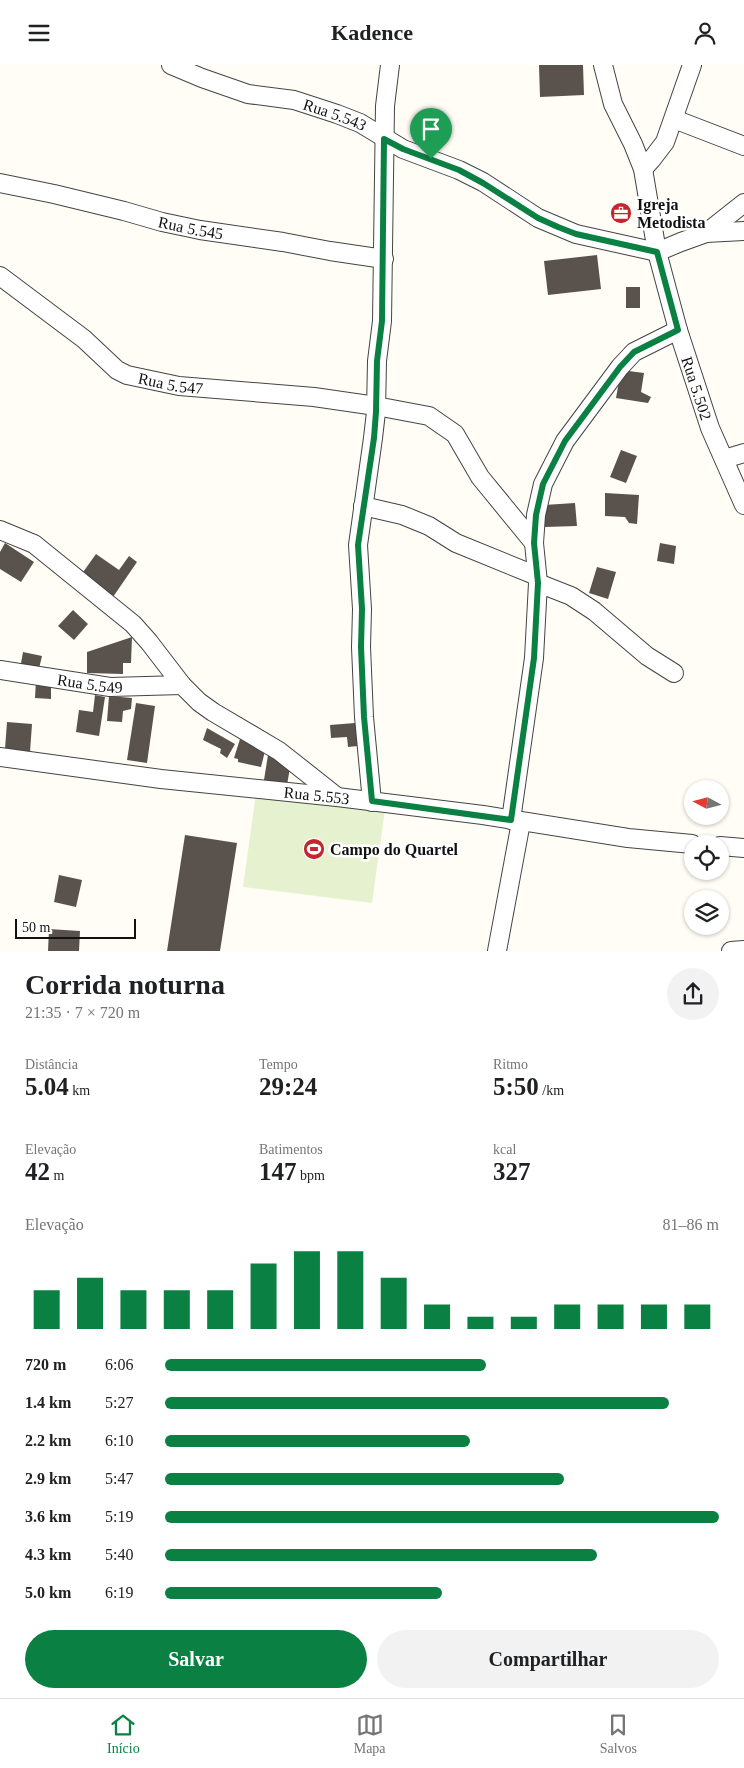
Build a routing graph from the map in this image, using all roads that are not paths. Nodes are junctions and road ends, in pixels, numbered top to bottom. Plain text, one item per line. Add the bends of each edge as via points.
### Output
1 (390, 65) edge
2 (603, 65) edge
3 (692, 65) edge
4 (176, 66) edge
5 (674, 119) junction
6 (384, 139) junction
7 (744, 146) edge
8 (642, 169) junction
9 (0, 183) edge
10 (744, 203) edge
11 (744, 231) edge
12 (706, 233) junction
13 (657, 252) junction
14 (384, 259) junction
15 (0, 276) edge
16 (678, 330) junction
17 (376, 397) junction
18 (744, 453) edge
19 (724, 459) junction
20 (744, 505) edge
21 (363, 506) junction
22 (0, 530) edge
23 (534, 543) junction
24 (537, 579) junction
25 (0, 670) edge
26 (674, 673) dead end
27 (182, 685) junction
28 (0, 757) edge
29 (337, 797) junction
30 (372, 801) junction
31 (516, 821) junction
32 (684, 843) edge
33 (729, 847) edge
34 (744, 848) edge
35 (744, 950) edge
36 (497, 951) edge
37 (731, 951) edge

1 - 6 street
2 - 8 street, Rua 5.502 via 613,104
3 - 5 street
4 - 6 street, Rua 5.543 via 248,94 319,107 360,123
5 - 7 street
5 - 8 street via 665,142
6 - 13 street, Rua 5.543 via 459,170 558,227
6 - 14 street
8 - 13 street, Rua 5.502
9 - 14 street, Rua 5.545 via 200,230
10 - 12 street
11 - 12 street
12 - 13 street
13 - 16 street, Rua 5.502
14 - 17 street
15 - 17 street, Rua 5.547 via 127,375 179,387 314,397
16 - 19 street, Rua 5.502 via 710,428
16 - 23 street via 634,352 574,428 543,484
17 - 21 street via 374,438
17 - 23 street, Rua 5.547 via 430,416 455,433 480,477
18 - 19 street
19 - 20 street, Rua 5.502
21 - 24 street via 402,515 430,526 456,543
21 - 30 street via 358,545 361,647
22 - 27 street via 34,544 132,624
23 - 24 street
24 - 26 street via 594,611 647,656
24 - 31 street via 534,658
25 - 27 street, Rua 5.549 via 110,687
27 - 29 street via 212,712 279,751
28 - 29 street, Rua 5.553 via 160,779
29 - 30 street, Rua 5.553
30 - 31 street, Rua 5.553
31 - 32 street, Rua 5.553
31 - 36 street
33 - 34 street
35 - 37 street

